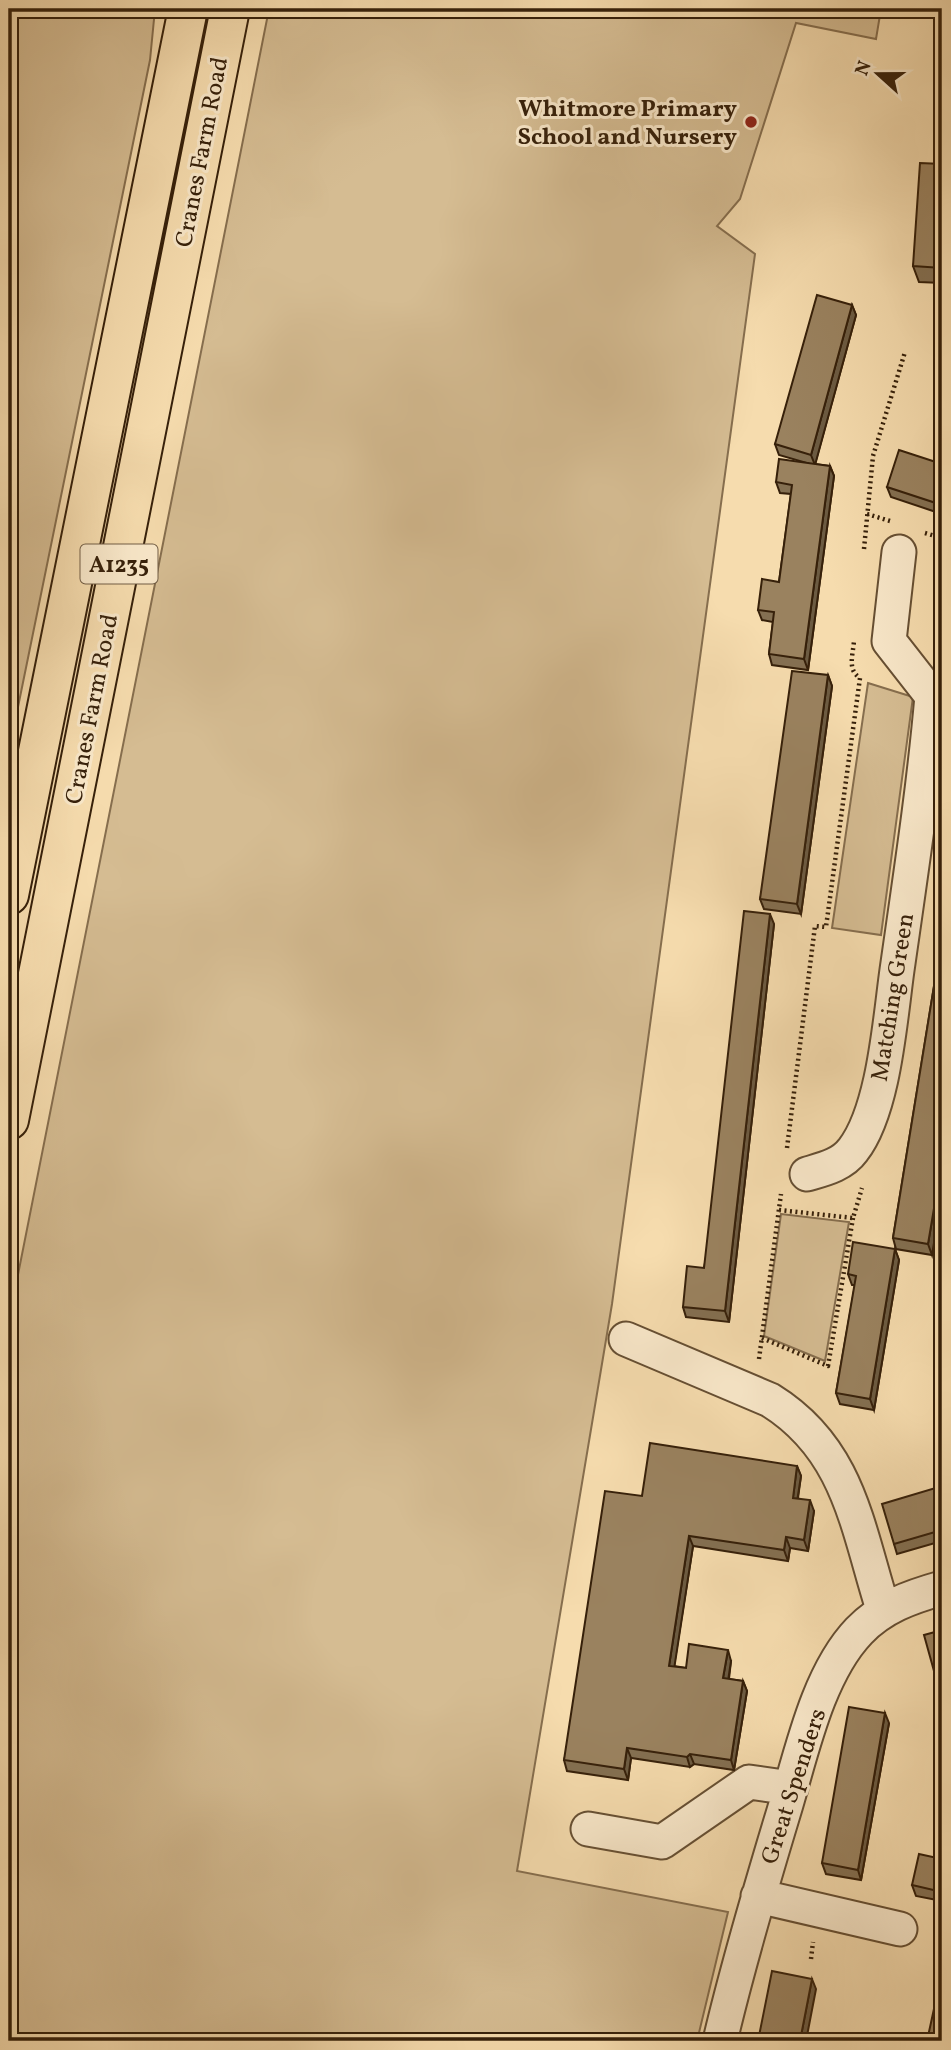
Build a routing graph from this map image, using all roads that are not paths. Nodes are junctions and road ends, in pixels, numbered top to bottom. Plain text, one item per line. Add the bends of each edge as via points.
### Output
1 (188, 9) edge
2 (230, 9) edge
3 (899, 552) dead end
4 (933, 789) edge
5 (9, 895) edge
6 (9, 1120) edge
7 (792, 1171) road end
8 (626, 1339) dead end
9 (942, 1588) edge
10 (883, 1609) junction
11 (791, 1788) junction
12 (589, 1829) dead end
13 (758, 1896) junction
14 (900, 1930) dead end
15 (720, 2041) edge

1 - 5 main road, Cranes Farm Road / A1235
2 - 6 main road, Cranes Farm Road / A1235
3 - 4 street, Matching Green via 889,641 932,696
4 - 7 street, Matching Green via 884,1059 867,1125 853,1150 834,1166
8 - 10 street via 770,1400 806,1427 844,1485
9 - 10 street, Great Spenders
10 - 11 street, Great Spenders via 843,1651 814,1714
11 - 12 street via 749,1782 662,1842
11 - 13 street, Great Spenders
13 - 14 street
13 - 15 street, Great Spenders

